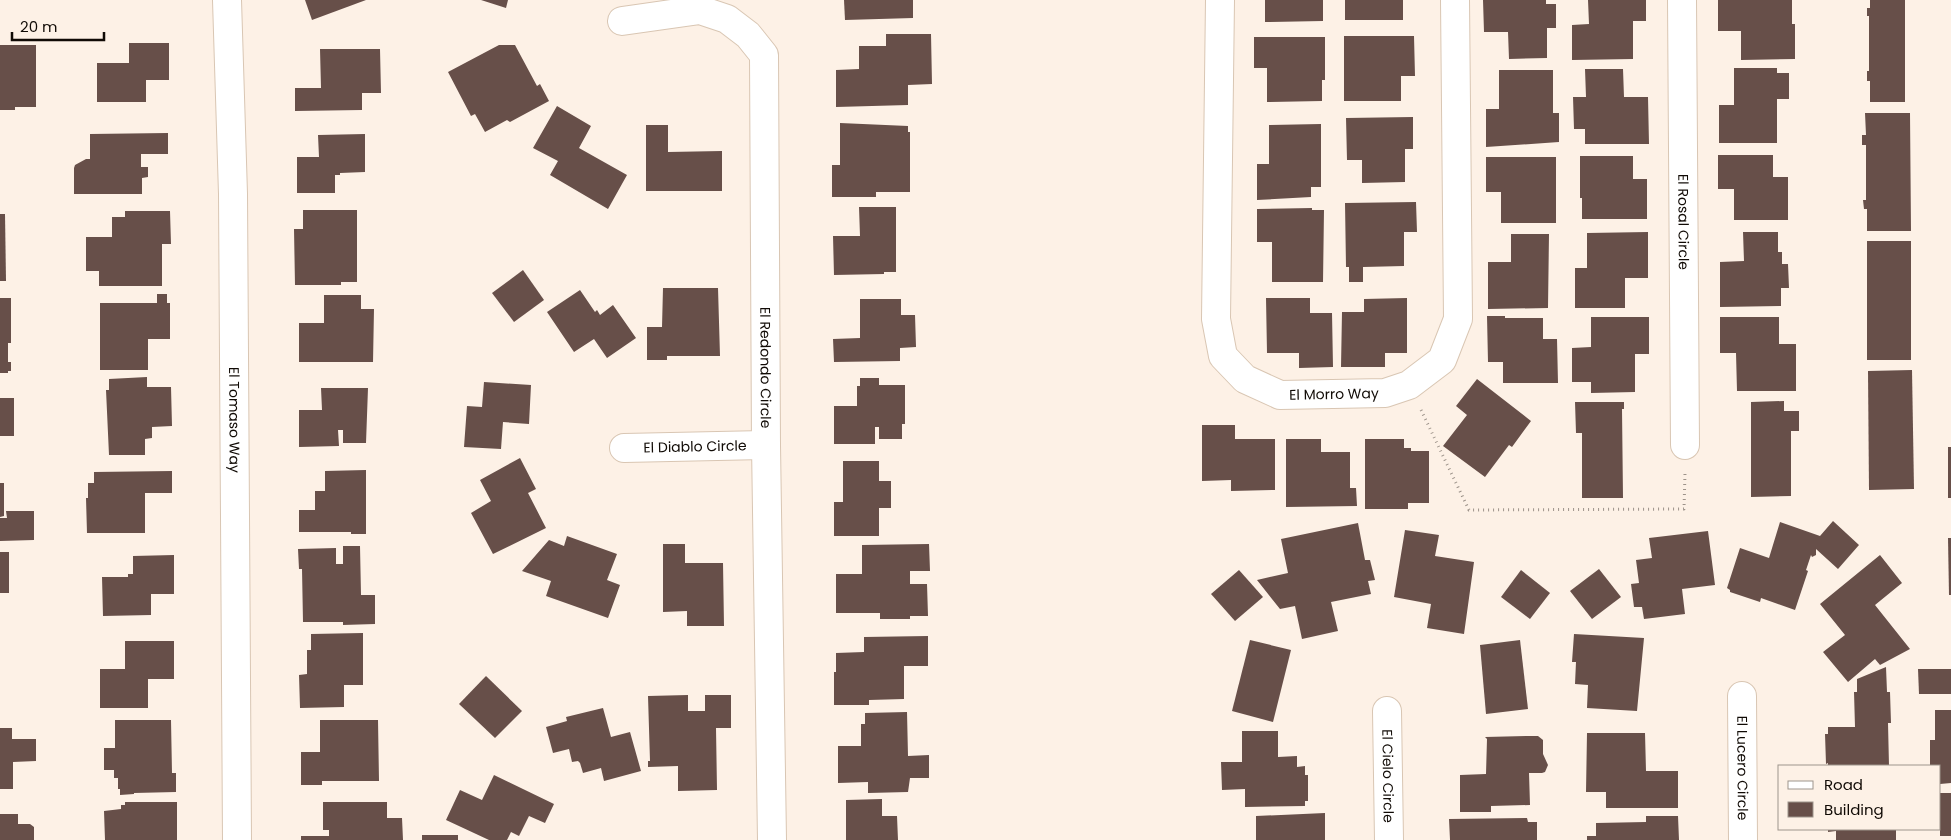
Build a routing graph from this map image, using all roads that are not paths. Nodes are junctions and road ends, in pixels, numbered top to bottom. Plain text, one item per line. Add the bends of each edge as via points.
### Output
1 (227, 0) edge
2 (1220, 0) edge
3 (1454, 0) edge
4 (1682, 0) edge
5 (622, 21) dead end
6 (766, 445) junction
7 (1685, 445) road end
8 (624, 448) dead end
9 (1742, 696) dead end
10 (1387, 711) dead end
11 (237, 840) edge
12 (772, 840) edge
13 (1389, 840) edge
14 (1743, 840) edge

1 - 11 street, El Tomaso Way via 233,204
2 - 3 street, El Morro Way via 1216,319 1223,356 1245,379 1280,395 1385,393 1409,385 1442,360 1458,319
4 - 7 street, El Rosal Circle
5 - 6 street, El Redondo Circle via 700,10 727,19 748,35 764,55
6 - 8 street, El Diablo Circle
6 - 12 street, El Redondo Circle
9 - 14 street, El Lucero Circle
10 - 13 street, El Cielo Circle

